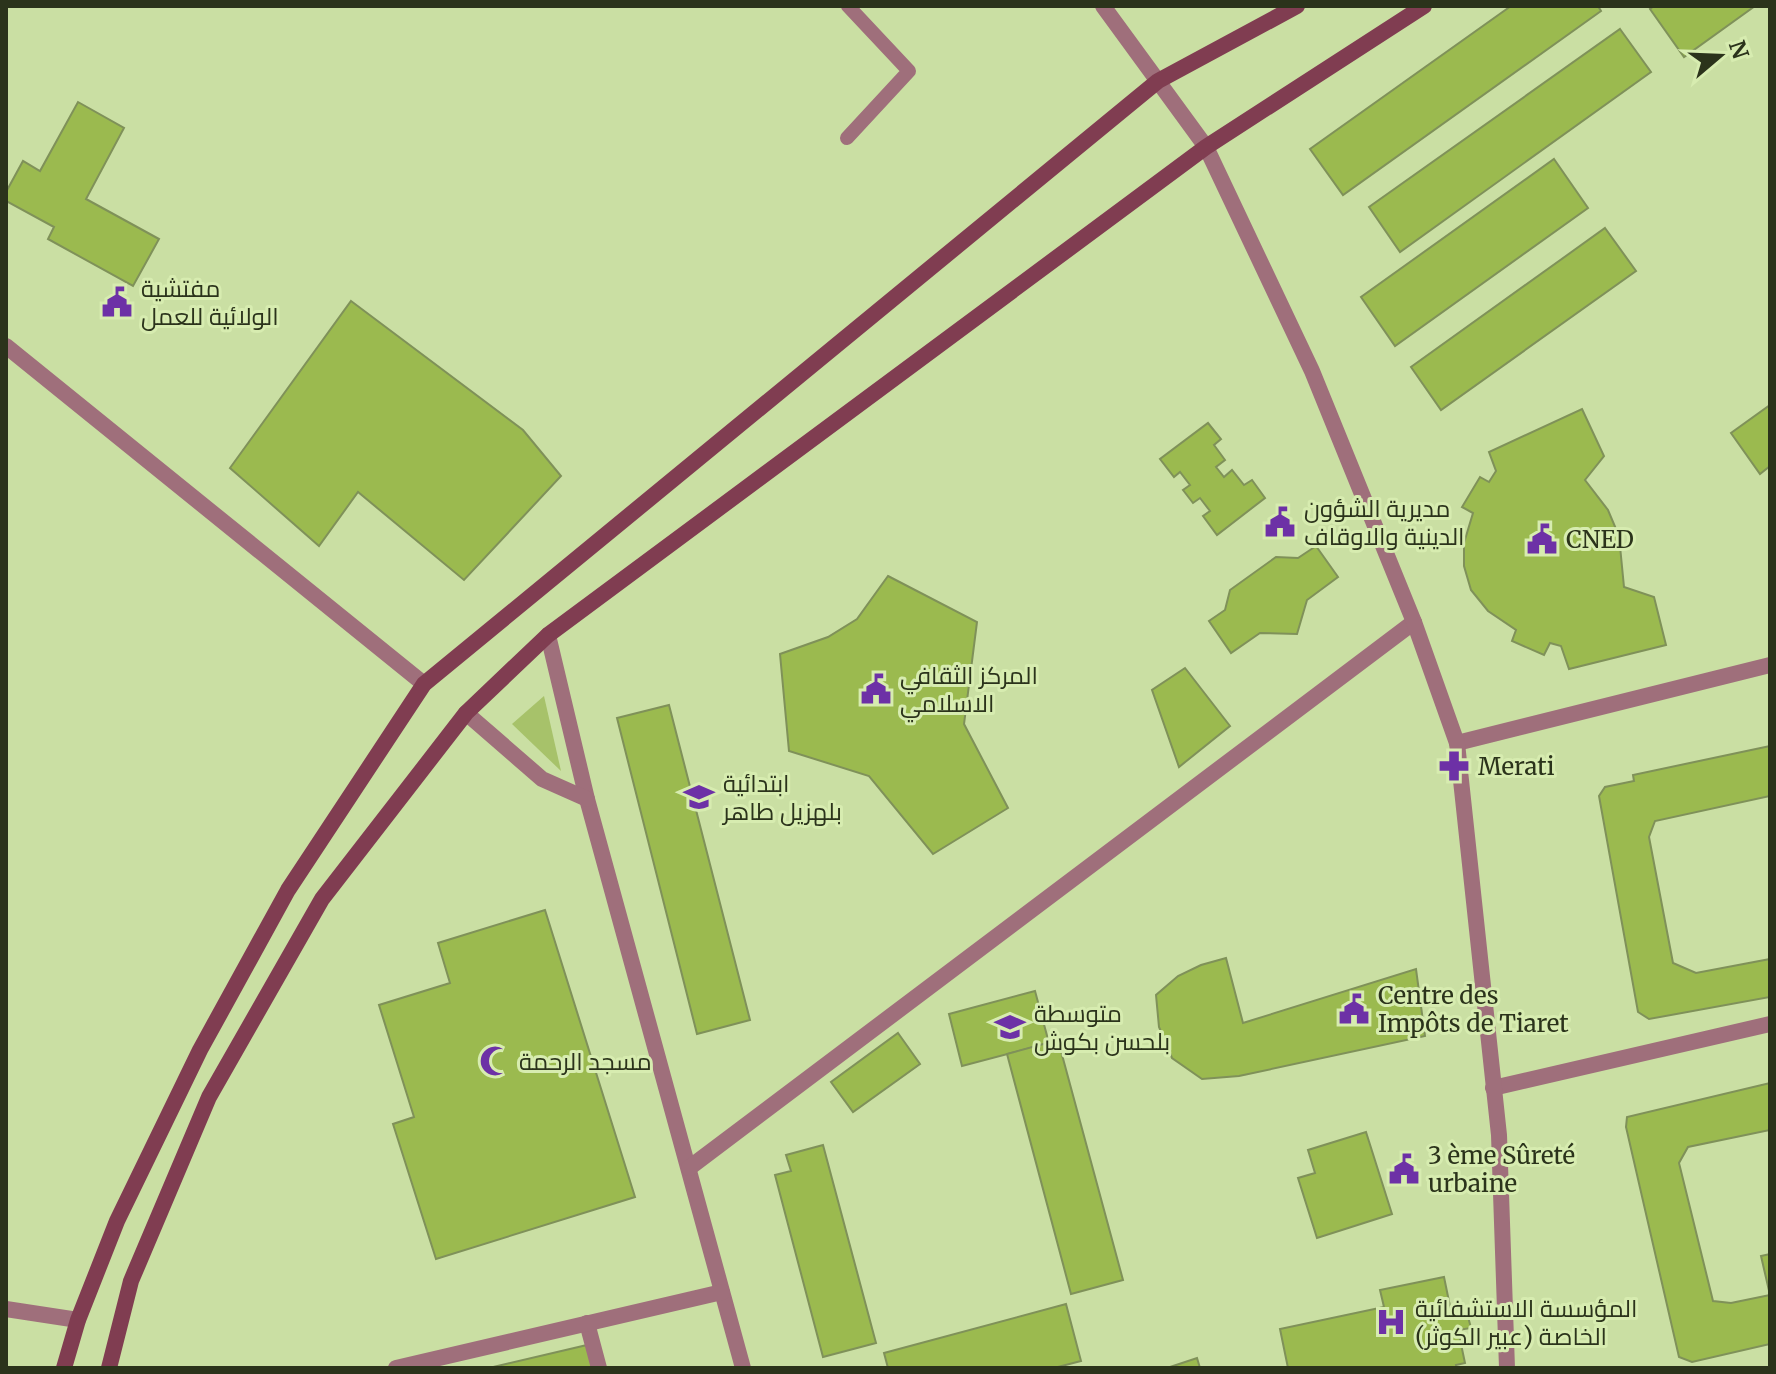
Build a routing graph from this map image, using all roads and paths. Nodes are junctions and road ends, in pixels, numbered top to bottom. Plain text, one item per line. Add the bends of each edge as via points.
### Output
1 (848, 6) edge
2 (1103, 6) edge
3 (1297, 6) edge
4 (1424, 6) edge
5 (1158, 81) junction
6 (847, 138) dead end
7 (1206, 147) junction
8 (6, 346) edge
9 (1414, 622) junction
10 (548, 635) junction
11 (1770, 665) edge
12 (424, 684) junction
13 (466, 713) junction
14 (1457, 743) junction
15 (587, 799) junction
16 (1770, 1024) edge
17 (1493, 1088) junction
18 (689, 1168) junction
19 (722, 1292) junction
20 (6, 1309) edge
21 (78, 1320) junction
22 (587, 1323) junction
23 (64, 1368) edge
24 (109, 1368) edge
25 (396, 1368) edge
26 (599, 1368) edge
27 (743, 1368) edge
28 (1507, 1368) edge

1 - 6 lane via 909,71
2 - 5 street
3 - 5 main road
4 - 7 main road
5 - 7 street
5 - 12 main road
7 - 9 street via 1312,371
7 - 10 main road
8 - 12 street
9 - 14 street
9 - 18 street
10 - 13 main road
10 - 15 street
11 - 14 street
12 - 21 main road via 288,890 200,1050 117,1221
13 - 15 street via 542,779
13 - 24 main road via 322,899 209,1097 131,1281
14 - 17 street
15 - 18 street
16 - 17 street
17 - 28 street
18 - 19 street
19 - 22 street
19 - 27 street
20 - 21 street
21 - 23 main road
22 - 25 street
22 - 26 street

